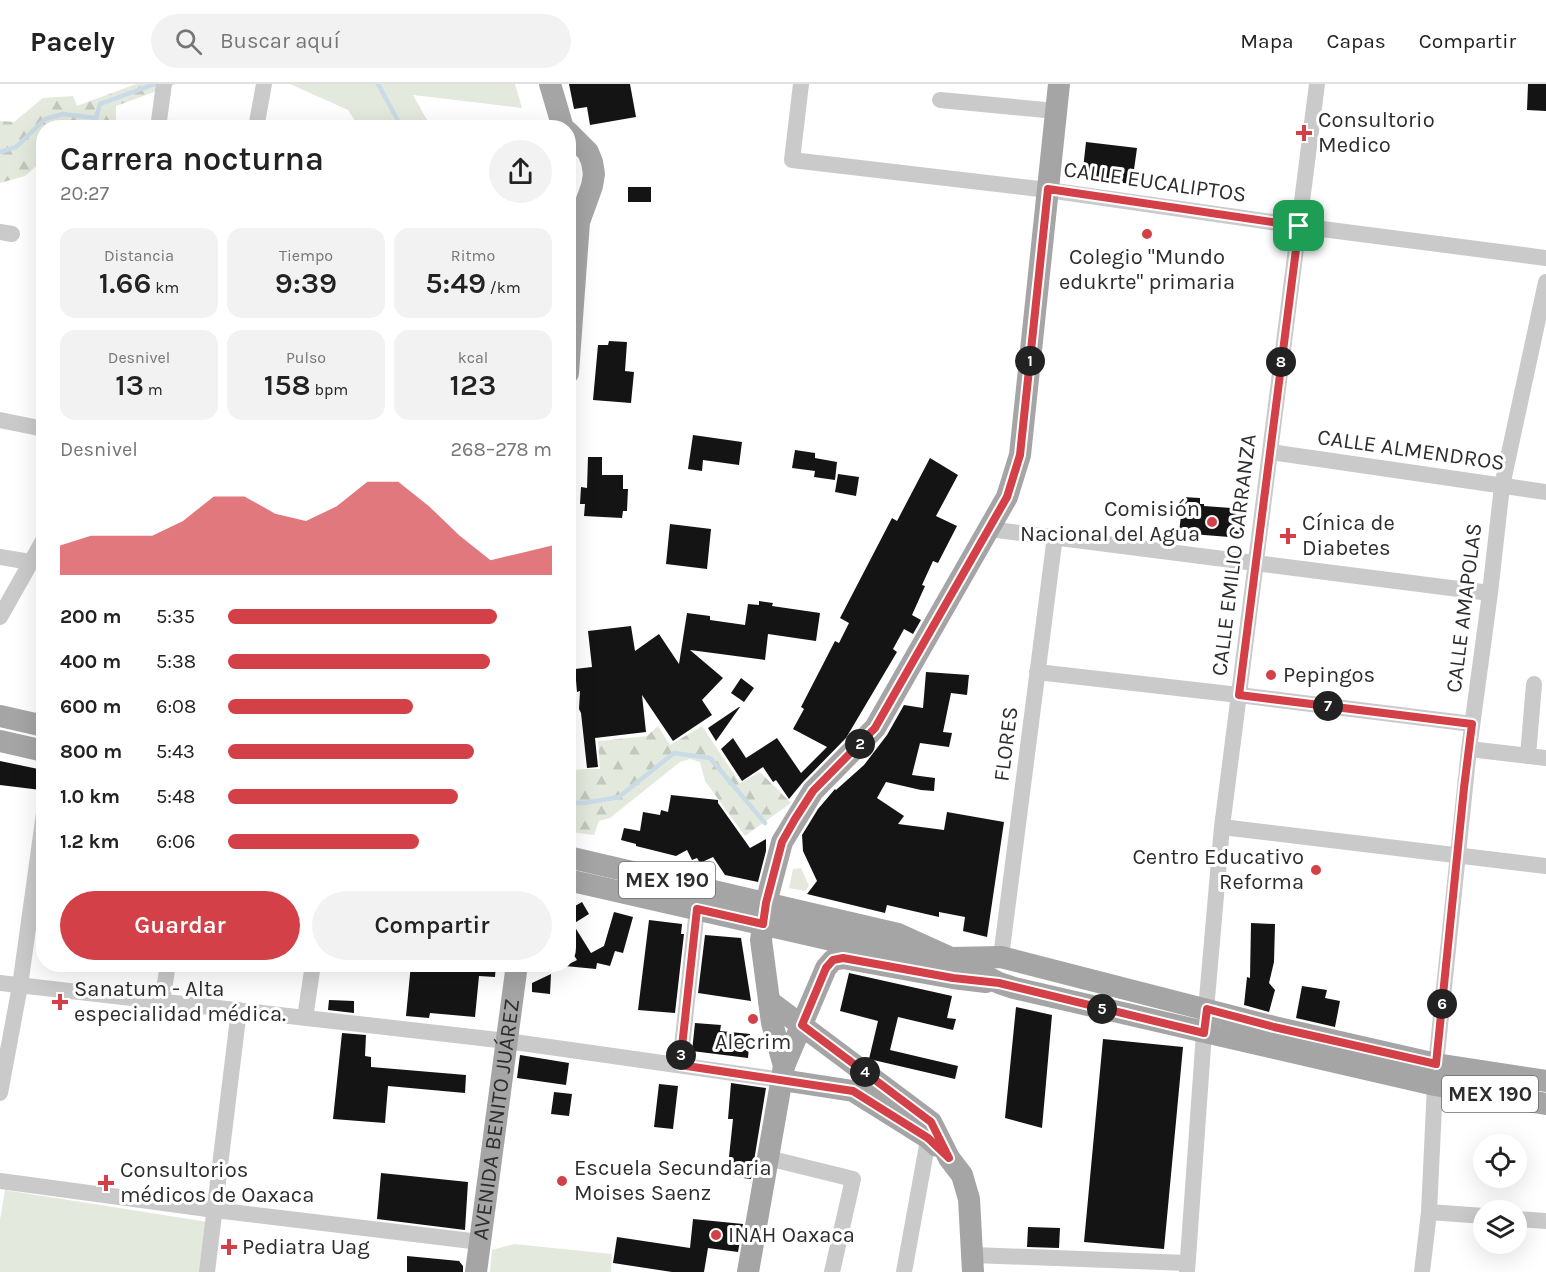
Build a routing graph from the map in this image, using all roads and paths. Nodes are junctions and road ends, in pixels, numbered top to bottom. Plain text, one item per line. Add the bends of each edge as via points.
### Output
1 (264, 84) edge
2 (550, 84) edge
3 (801, 84) edge
4 (1059, 84) edge
5 (1317, 84) edge
6 (164, 87) edge
7 (940, 100) dead end
8 (1056, 111) junction
9 (159, 120) edge
10 (257, 120) edge
11 (561, 120) edge
12 (576, 140) edge
13 (1048, 189) junction
14 (576, 216) edge
15 (579, 222) junction
16 (1299, 226) junction
17 (1546, 258) edge
18 (576, 263) edge
19 (1546, 282) edge
20 (0, 420) edge
21 (36, 427) edge
22 (1270, 452) junction
23 (1502, 486) junction
24 (1546, 492) edge
25 (989, 529) junction
26 (1054, 536) junction
27 (36, 552) edge
28 (0, 557) edge
29 (30, 562) junction
30 (1256, 562) junction
31 (1490, 593) junction
32 (0, 617) edge
33 (1037, 672) junction
34 (1534, 684) dead end
35 (1239, 695) junction
36 (0, 716) edge
37 (36, 724) edge
38 (1472, 724) junction
39 (0, 741) edge
40 (36, 749) edge
41 (1468, 749) junction
42 (1528, 756) junction
43 (1546, 758) edge
44 (1222, 827) junction
45 (1457, 855) junction
46 (576, 859) edge
47 (1546, 866) edge
48 (36, 871) edge
49 (576, 882) edge
50 (697, 909) junction
51 (765, 914) junction
52 (951, 957) junction
53 (1001, 957) junction
54 (167, 972) edge
55 (312, 972) edge
56 (516, 972) edge
57 (0, 983) edge
58 (999, 983) junction
59 (20, 986) junction
60 (770, 1001) junction
61 (162, 1002) junction
62 (1207, 1009) junction
63 (239, 1010) junction
64 (305, 1018) junction
65 (802, 1025) junction
66 (1204, 1033) junction
67 (507, 1041) junction
68 (680, 1065) junction
69 (783, 1073) junction
70 (1435, 1075) junction
71 (1546, 1081) edge
72 (0, 1093) edge
73 (1546, 1104) edge
74 (929, 1130) junction
75 (768, 1158) junction
76 (0, 1181) edge
77 (216, 1210) junction
78 (1429, 1212) junction
79 (1473, 1215) edge
80 (1527, 1220) edge
81 (1546, 1221) edge
82 (480, 1242) junction
83 (973, 1264) edge
84 (1187, 1268) edge
85 (207, 1272) edge
86 (476, 1272) edge
87 (748, 1272) edge
88 (832, 1272) edge
89 (904, 1272) edge
90 (1422, 1272) edge

1 - 10 street
2 - 11 main road
3 - 13 street, CALLE EUCALIPTOS via 792,160
4 - 8 main road
5 - 16 street, CALLE EMILIO CARRANZA
6 - 9 street
7 - 8 street
8 - 13 main road
12 - 15 main road via 588,152 594,174
13 - 16 street, CALLE EUCALIPTOS
13 - 25 main road via 1020,455 1007,497
14 - 15 main road
15 - 18 main road
16 - 17 street, CALLE EUCALIPTOS
16 - 22 street, CALLE EMILIO CARRANZA
19 - 23 street, CALLE AMAPOLAS
20 - 21 street
22 - 23 street, CALLE ALMENDROS
22 - 30 street, CALLE EMILIO CARRANZA
23 - 24 street, CALLE ALMENDROS
23 - 31 street, CALLE AMAPOLAS
25 - 26 street
25 - 51 main road via 875,728 813,791 795,819 782,842
26 - 30 street
26 - 33 street, FLORES
27 - 29 street
28 - 29 street
29 - 32 street
30 - 31 street
30 - 35 street, CALLE EMILIO CARRANZA
31 - 38 street, CALLE AMAPOLAS
33 - 35 street
33 - 53 street, FLORES
34 - 42 street
35 - 38 street
35 - 44 street, CALLE EMILIO CARRANZA
36 - 37 main road
38 - 41 street, CALLE AMAPOLAS
39 - 40 main road
41 - 42 street
41 - 45 street, CALLE AMAPOLAS
42 - 43 street
44 - 45 street
44 - 62 street, CALLE EMILIO CARRANZA
45 - 47 street
45 - 70 street, CALLE AMAPOLAS
46 - 51 main road, MEX 190
48 - 59 street
49 - 50 main road, MEX 190
50 - 51 main road, MEX 190
50 - 68 street
51 - 52 main road, MEX 190 via 897,934
51 - 60 main road via 761,940
52 - 53 main road, MEX 190
52 - 58 main road, MEX 190
53 - 62 main road, MEX 190
54 - 61 street
55 - 64 street
56 - 67 main road, AVENIDA BENITO JUÁREZ
57 - 59 street
58 - 65 main road via 843,958 833,960
58 - 66 main road, MEX 190
59 - 61 street
59 - 72 street
60 - 65 main road
60 - 69 main road
61 - 63 street
62 - 66 street, CALLE EMILIO CARRANZA
62 - 70 main road, MEX 190
63 - 64 street
63 - 77 street
64 - 67 street
65 - 69 main road
65 - 74 main road
66 - 70 main road, MEX 190
66 - 84 street, CALLE EMILIO CARRANZA
67 - 68 street
67 - 82 main road, AVENIDA BENITO JUÁREZ
68 - 69 street
69 - 74 main road via 853,1091
69 - 75 main road
70 - 71 main road, MEX 190
70 - 73 main road, MEX 190
70 - 78 street, CALLE AMAPOLAS
74 - 83 main road via 962,1175 969,1199
74 - 89 street
75 - 87 main road
75 - 88 street via 853,1179
76 - 77 street
77 - 82 street
77 - 85 street
78 - 79 street
78 - 90 street, CALLE AMAPOLAS
80 - 81 street
82 - 86 main road, AVENIDA BENITO JUÁREZ
83 - 84 street

